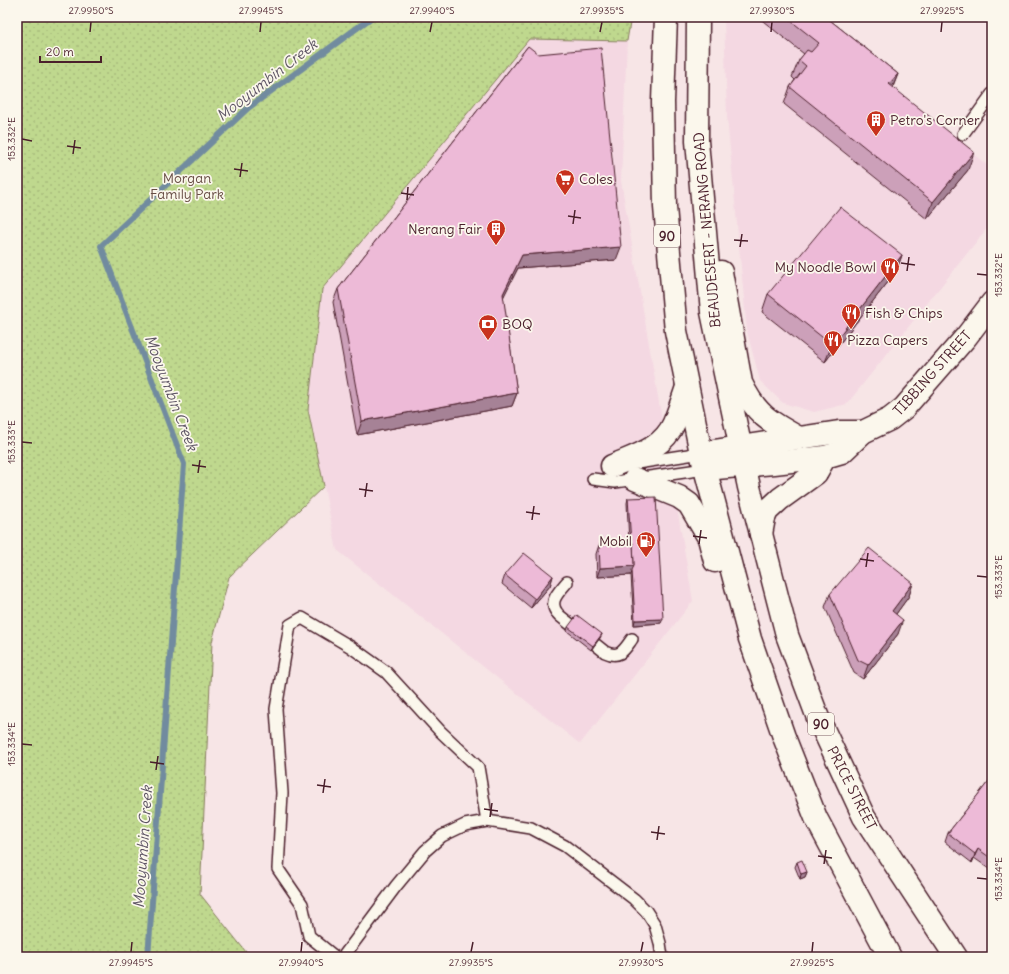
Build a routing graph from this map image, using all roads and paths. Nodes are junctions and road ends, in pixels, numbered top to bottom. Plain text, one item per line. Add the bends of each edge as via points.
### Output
1 (666, 17) edge
2 (698, 17) edge
3 (992, 94) edge
4 (963, 134) dead end
5 (697, 141) junction
6 (992, 303) edge
7 (687, 386) junction
8 (863, 432) junction
9 (800, 438) junction
10 (742, 456) junction
11 (825, 457) junction
12 (703, 461) junction
13 (612, 466) junction
14 (635, 479) junction
15 (761, 534) junction
16 (567, 582) dead end
17 (632, 638) dead end
18 (750, 639) junction
19 (488, 821) junction
20 (335, 957) edge
21 (343, 957) edge
22 (662, 957) edge
23 (890, 957) edge
24 (956, 957) edge

1 - 7 main road, 90 via 663,102 665,207 676,331
2 - 5 main road, BEAUDESERT - NERANG ROAD / 90
3 - 4 lane
5 - 9 main road via 741,383 747,397 764,418
5 - 10 main road, BEAUDESERT - NERANG ROAD / 90 via 712,312
6 - 8 main road, TIBBING STREET via 904,408 890,419
7 - 12 main road, 90
7 - 13 main road via 674,424 662,441 650,450
8 - 9 main road, TIBBING STREET via 839,432
8 - 11 main road, TIBBING STREET via 842,452
9 - 10 main road, TIBBING STREET
10 - 11 main road, TIBBING STREET via 774,463
10 - 12 main road, TIBBING STREET
10 - 15 main road, PRICE STREET / 90
11 - 15 main road via 816,473 767,511
12 - 13 lane
12 - 14 lane
12 - 18 main road, 90
13 - 14 lane via 592,478 614,482
14 - 18 main road via 679,497 689,504 709,538 724,596
15 - 24 main road, PRICE STREET / 90 via 787,636 818,718 864,817
16 - 17 lane via 554,599 555,612 610,654 620,653
18 - 23 main road, 90 via 784,737 816,818
19 - 20 lane via 478,767 440,731 386,672 351,646 302,618 290,625 276,709 282,793 278,869 302,904 309,936
19 - 21 lane via 465,825 442,836 426,851 396,886
19 - 22 lane via 532,828 565,846 634,899 655,925

